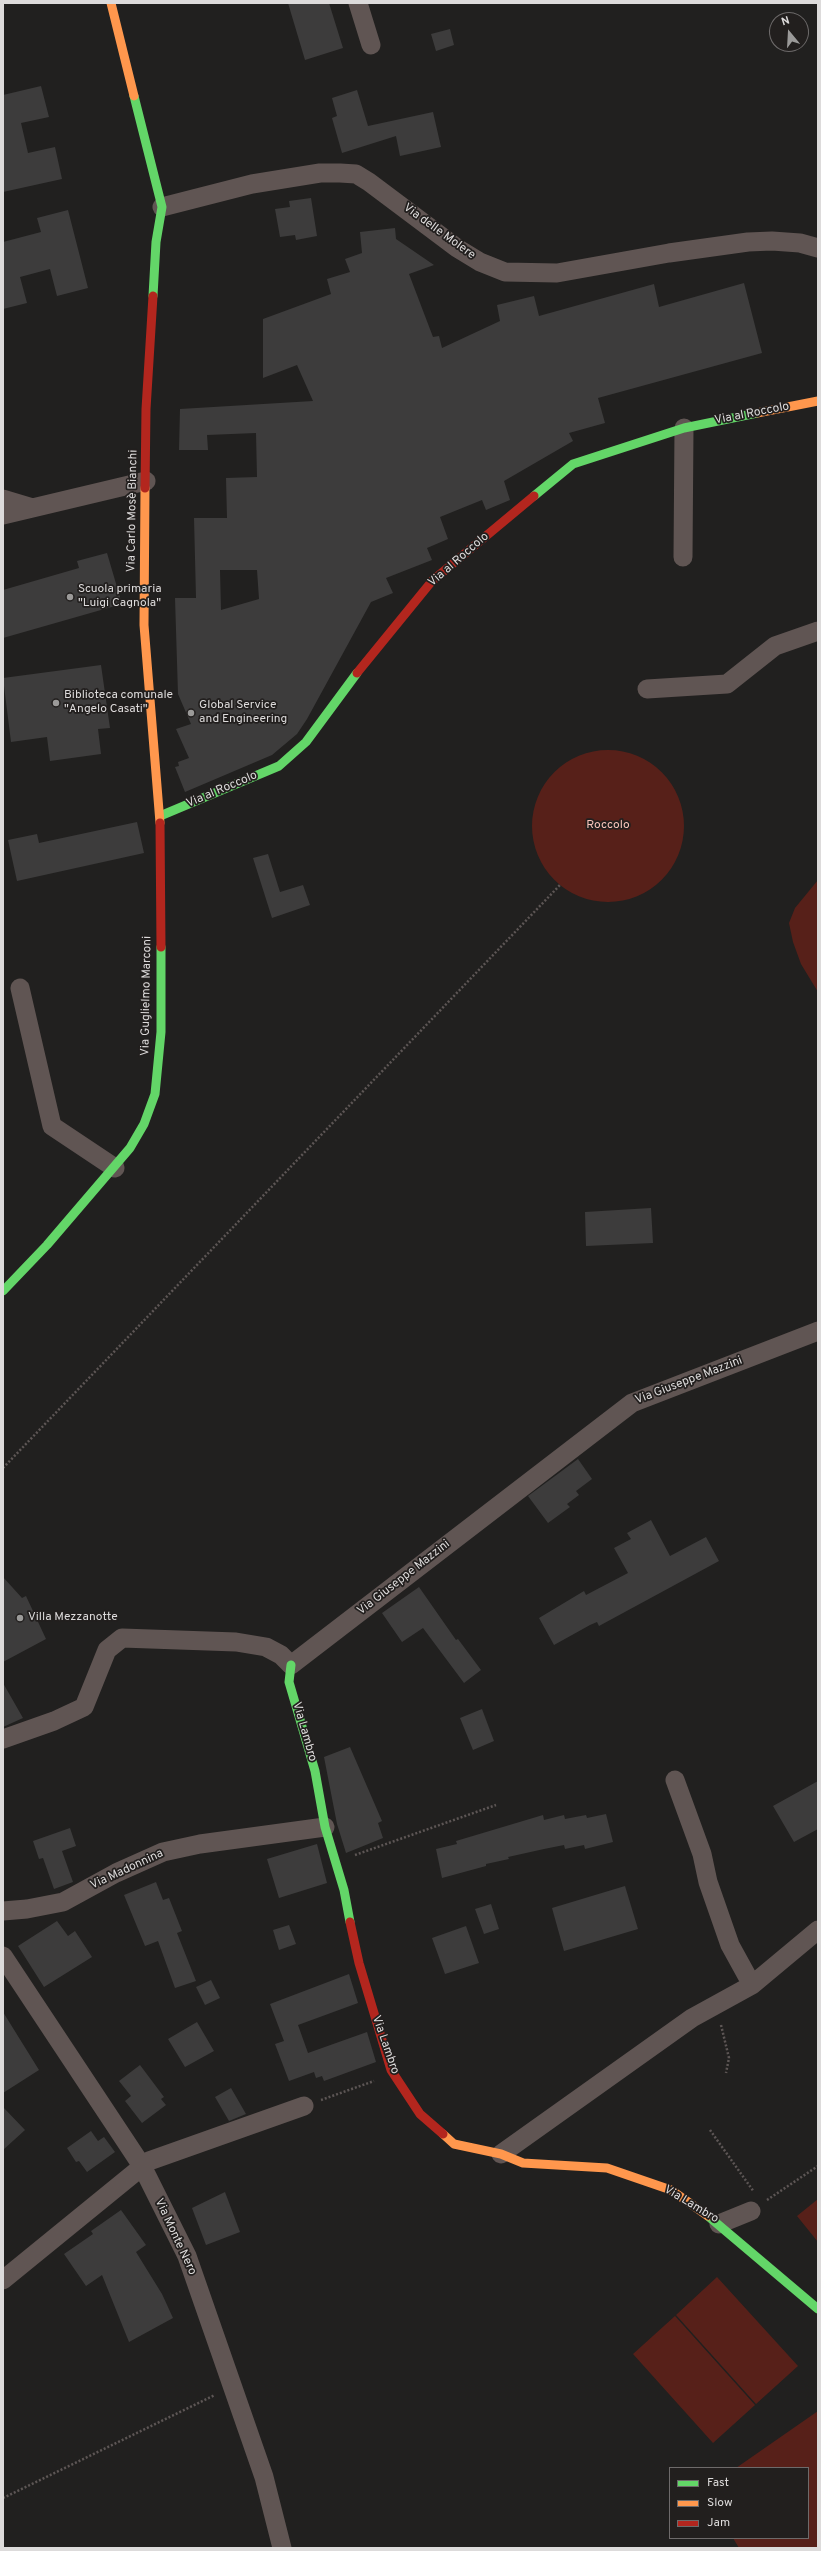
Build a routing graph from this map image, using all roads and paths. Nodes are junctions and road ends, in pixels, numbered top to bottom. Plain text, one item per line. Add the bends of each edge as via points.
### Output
1 (112, 3) edge
2 (358, 3) edge
3 (371, 46) dead end
4 (162, 207) junction
5 (818, 248) edge
6 (818, 401) edge
7 (684, 428) junction
8 (146, 481) junction
9 (3, 499) edge
10 (34, 508) junction
11 (3, 515) edge
12 (683, 557) dead end
13 (818, 631) edge
14 (646, 689) dead end
15 (160, 816) junction
16 (560, 885) dead end
17 (20, 988) dead end
18 (115, 1168) junction
19 (3, 1291) edge
20 (818, 1331) edge
21 (3, 1468) edge
22 (290, 1665) junction
23 (3, 1739) edge
24 (674, 1780) dead end
25 (496, 1804) dead end
26 (325, 1827) junction
27 (336, 1861) junction
28 (3, 1911) edge
29 (818, 1930) edge
30 (3, 1956) edge
31 (752, 1985) junction
32 (720, 2023) dead end
33 (726, 2073) dead end
34 (394, 2074) junction
35 (304, 2106) joint
36 (710, 2130) dead end
37 (501, 2154) junction
38 (142, 2166) junction
39 (818, 2166) edge
40 (756, 2207) junction
41 (719, 2224) junction
42 (3, 2280) edge
43 (818, 2309) edge
44 (233, 2386) junction
45 (3, 2498) edge
46 (282, 2548) edge

1 - 4 street
2 - 3 street
4 - 5 street, Via delle Molere via 252,184 320,173 340,173 356,174 457,248 480,262 505,272 556,273 669,252 748,242 800,243
4 - 8 street, Via Carlo Mosè Bianchi via 155,250 146,409
6 - 7 street, Via al Roccolo
7 - 12 street
7 - 15 street, Via al Roccolo via 573,464 432,582 353,678 306,742 279,766
8 - 10 street
8 - 15 street, Via Carlo Mosè Bianchi via 144,625
9 - 10 street
10 - 11 street
13 - 14 street via 775,646 727,684
15 - 18 street, Via Guglielmo Marconi via 161,1032 155,1094 144,1124
16 - 21 path
17 - 18 street via 52,1126
18 - 19 street, Via Guglielmo Marconi
20 - 22 street, Via Giuseppe Mazzini via 632,1403
22 - 23 street via 281,1655 266,1647 236,1642 122,1638 107,1650 84,1707
22 - 26 street, Via Lambro via 289,1682 315,1771
24 - 31 street via 702,1854 708,1882 730,1945
25 - 27 path
26 - 27 street, Via Lambro
26 - 28 street, Via Madonnina via 200,1844 163,1852 116,1873 63,1902
27 - 34 street, Via Lambro via 359,1963
29 - 31 street
30 - 38 street, Via Monte Nero
31 - 37 street via 692,2018
32 - 33 path via 729,2058
34 - 35 path
34 - 37 street, Via Lambro via 420,2114 454,2144
35 - 38 street via 149,2161
36 - 40 path
37 - 41 street, Via Lambro via 523,2163 607,2168 671,2190
38 - 42 street
38 - 44 street, Via Monte Nero via 187,2256
39 - 40 path
40 - 41 street, Via Lambro
41 - 43 street
44 - 45 path
44 - 46 street, Via Monte Nero via 264,2477

